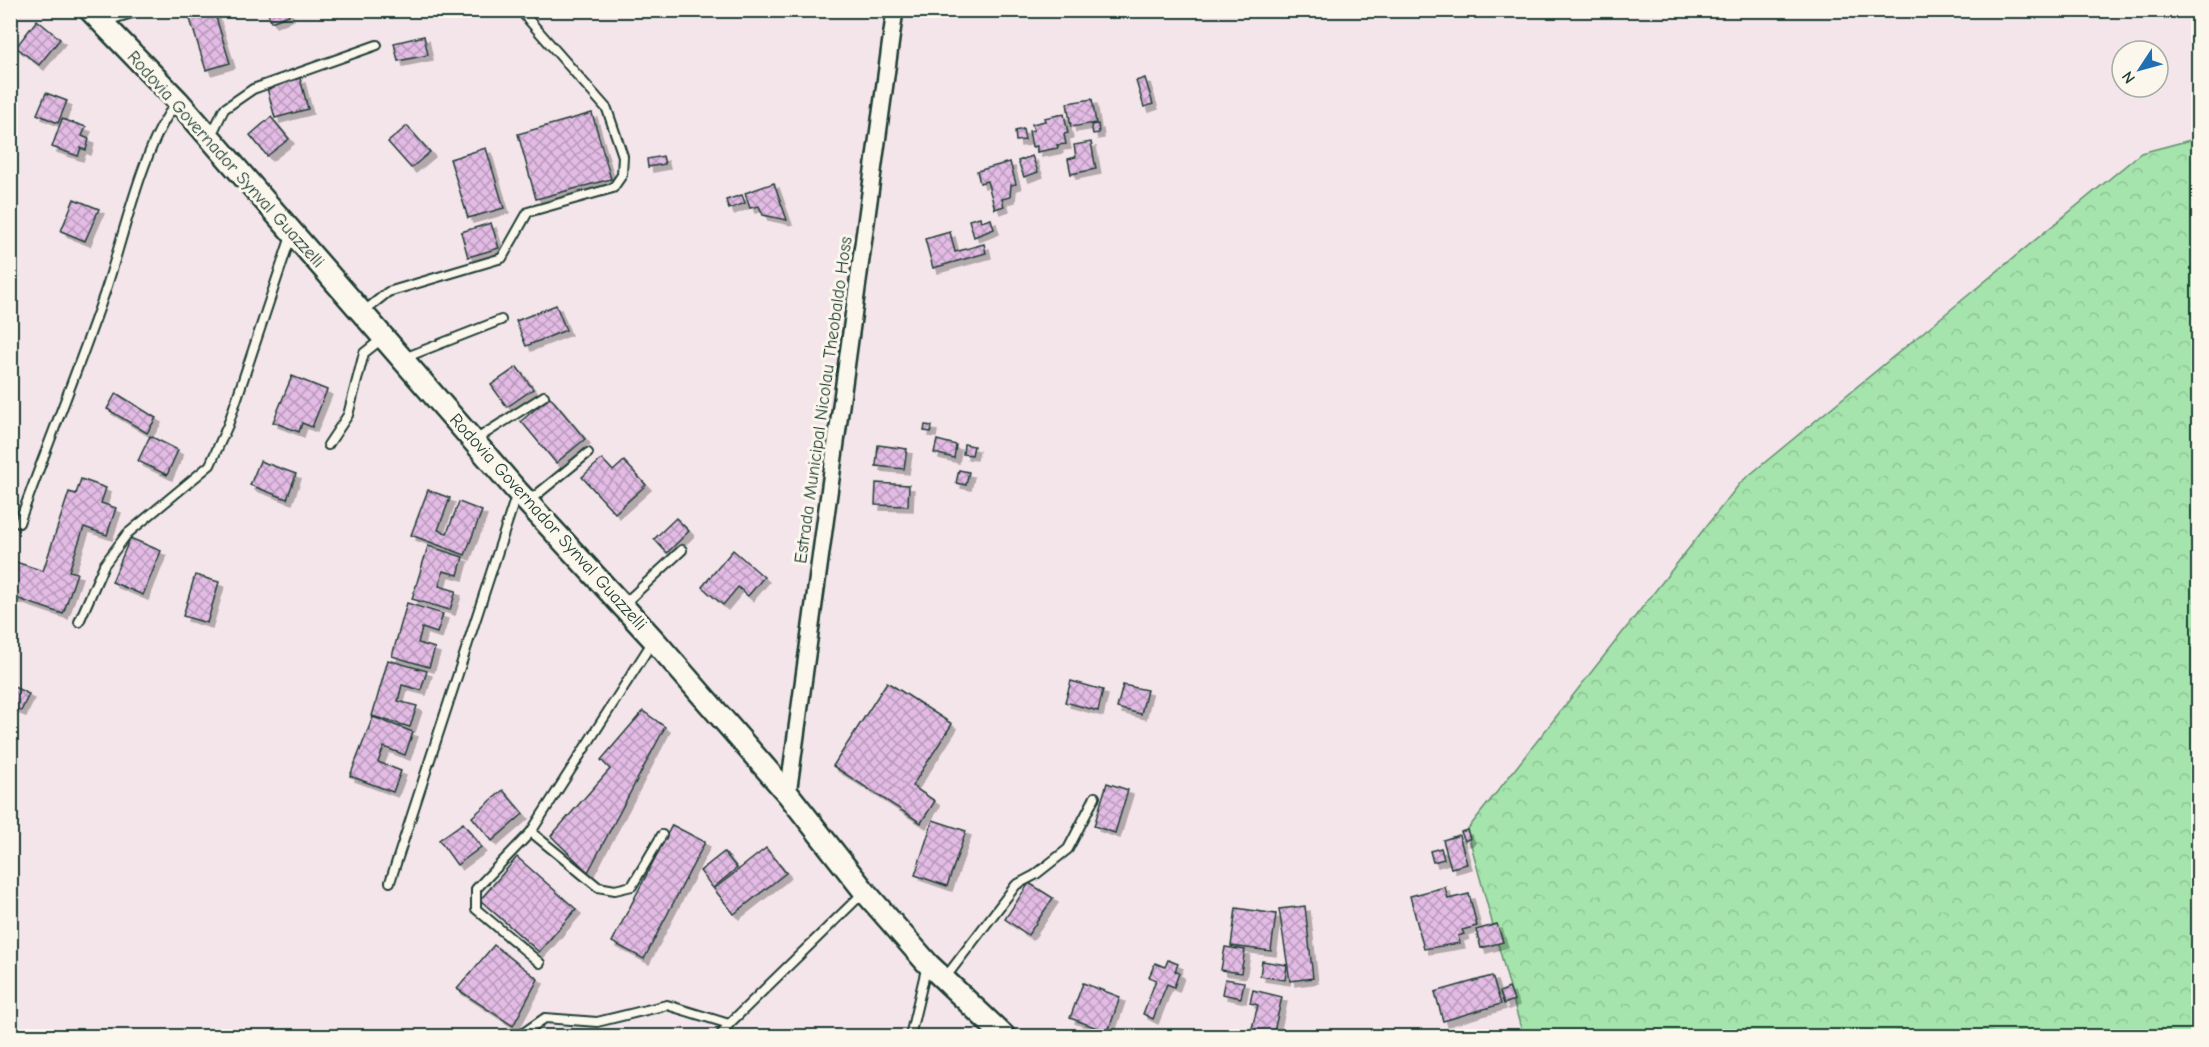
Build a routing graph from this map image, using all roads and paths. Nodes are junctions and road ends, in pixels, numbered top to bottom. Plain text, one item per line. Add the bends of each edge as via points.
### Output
1 (142, 10) edge
2 (520, 10) edge
3 (895, 10) edge
4 (96, 17) edge
5 (377, 45) dead end
6 (178, 100) junction
7 (210, 137) junction
8 (292, 231) junction
9 (362, 312) junction
10 (501, 320) dead end
11 (384, 337) junction
12 (402, 358) junction
13 (544, 396) dead end
14 (473, 440) junction
15 (328, 445) dead end
16 (588, 453) dead end
17 (522, 496) junction
18 (19, 523) dead end
19 (682, 550) dead end
20 (622, 605) junction
21 (79, 622) dead end
22 (654, 640) junction
23 (788, 794) junction
24 (1095, 797) dead end
25 (531, 832) junction
26 (662, 836) dead end
27 (390, 882) dead end
28 (864, 892) junction
29 (540, 963) dead end
30 (928, 964) junction
31 (944, 979) junction
32 (729, 1024) junction
33 (519, 1036) edge
34 (720, 1036) edge
35 (910, 1036) edge
36 (1004, 1036) edge

1 - 4 lane
2 - 9 lane via 607,109 623,156 622,175 613,188 528,212 502,258 388,292
3 - 23 street, Estrada Municipal Nicolau Theobaldo Hoss
4 - 6 main road, Rodovia Governador Synval Guazzelli
5 - 7 lane via 253,89 224,109
6 - 7 main road, Rodovia Governador Synval Guazzelli
6 - 18 lane via 150,151 104,293
7 - 8 main road, Rodovia Governador Synval Guazzelli
8 - 9 main road, Rodovia Governador Synval Guazzelli
8 - 21 lane via 228,424 210,465 127,534 104,565
9 - 11 main road, Rodovia Governador Synval Guazzelli
10 - 12 lane
11 - 12 main road, Rodovia Governador Synval Guazzelli
11 - 15 lane via 364,353 348,415
12 - 14 main road, Rodovia Governador Synval Guazzelli
13 - 14 lane
14 - 17 main road, Rodovia Governador Synval Guazzelli
16 - 17 lane
17 - 20 main road, Rodovia Governador Synval Guazzelli
17 - 27 lane
19 - 20 lane
20 - 22 main road, Rodovia Governador Synval Guazzelli
22 - 23 main road, Rodovia Governador Synval Guazzelli
22 - 25 lane
23 - 28 main road, Rodovia Governador Synval Guazzelli
24 - 31 lane via 1068,849 1016,885
25 - 26 lane via 598,887 615,890 632,886
25 - 29 lane via 476,889 476,909
28 - 30 main road, Rodovia Governador Synval Guazzelli
28 - 32 lane
30 - 31 main road, Rodovia Governador Synval Guazzelli
30 - 35 lane
31 - 36 main road, Rodovia Governador Synval Guazzelli
32 - 33 lane via 667,1005 597,1022 545,1018
32 - 34 lane

